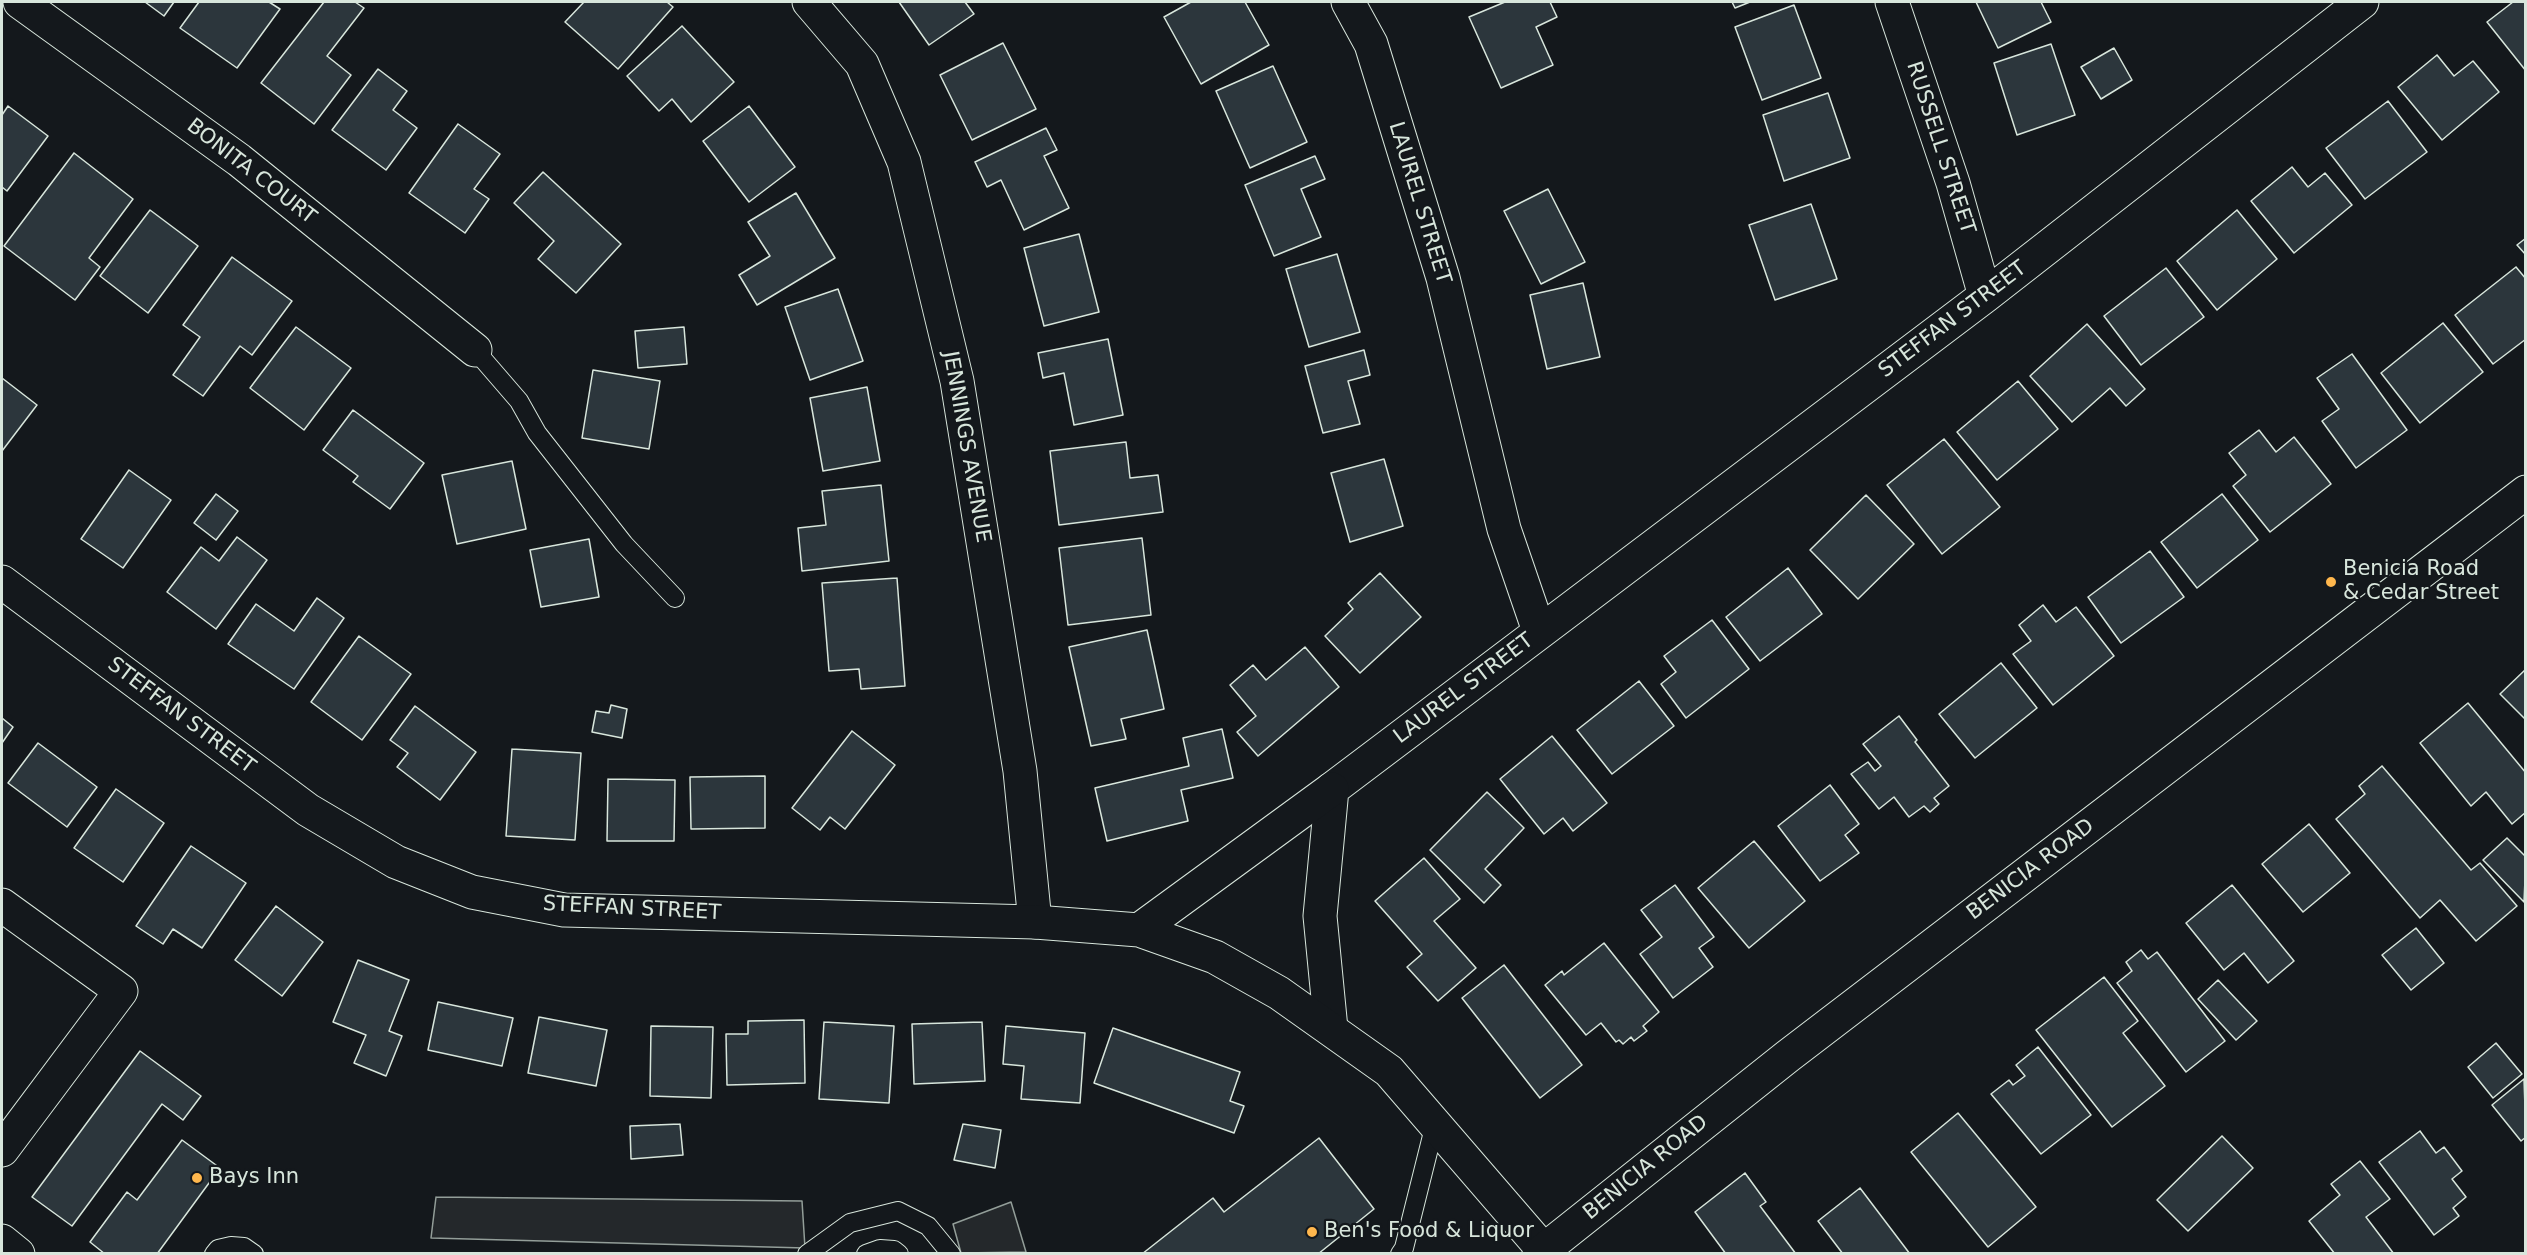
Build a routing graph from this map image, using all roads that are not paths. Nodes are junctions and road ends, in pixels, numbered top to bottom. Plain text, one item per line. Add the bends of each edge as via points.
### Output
1 (20, 2) edge
2 (809, 2) edge
3 (1348, 2) edge
4 (1892, 2) edge
5 (2362, 2) edge
6 (1985, 296) junction
7 (475, 350) joint
8 (2526, 492) edge
9 (2, 582) edge
10 (675, 598) dead end
11 (1539, 631) junction
12 (1332, 789) junction
13 (2, 904) edge
14 (1035, 922) junction
15 (1139, 930) junction
16 (1331, 1029) junction
17 (1436, 1124) junction
18 (2, 1150) edge
19 (2, 1241) edge
20 (1543, 1252) edge
21 (18, 1254) edge
22 (214, 1254) edge
23 (254, 1254) edge
24 (807, 1254) edge
25 (866, 1254) edge
26 (899, 1254) edge
27 (951, 1254) edge
28 (1400, 1254) edge

1 - 7 street, BONITA COURT via 239,160
2 - 14 street, JENNINGS AVENUE via 862,64 907,174 957,381 1020,771
3 - 11 street, LAUREL STREET via 1371,44 1436,256 1504,529
4 - 6 street, RUSSELL STREET via 1953,183
5 - 6 street, STEFFAN STREET
6 - 11 street, STEFFAN STREET
7 - 10 lane via 519,401 537,433 624,544
8 - 20 street, BENICIA ROAD via 1788,1056
9 - 14 street, STEFFAN STREET via 308,810 396,862 472,892 564,910
11 - 12 street, LAUREL STREET
12 - 15 street, LAUREL STREET
12 - 16 street via 1320,916
13 - 18 street via 121,991
14 - 15 street, STEFFAN STREET
15 - 16 street via 1215,957 1279,993
16 - 17 street via 1389,1071
17 - 20 street
17 - 28 lane
19 - 21 street
22 - 23 lane via 231,1246 244,1247
24 - 27 lane via 850,1223 898,1211 928,1226
25 - 26 lane via 880,1249

